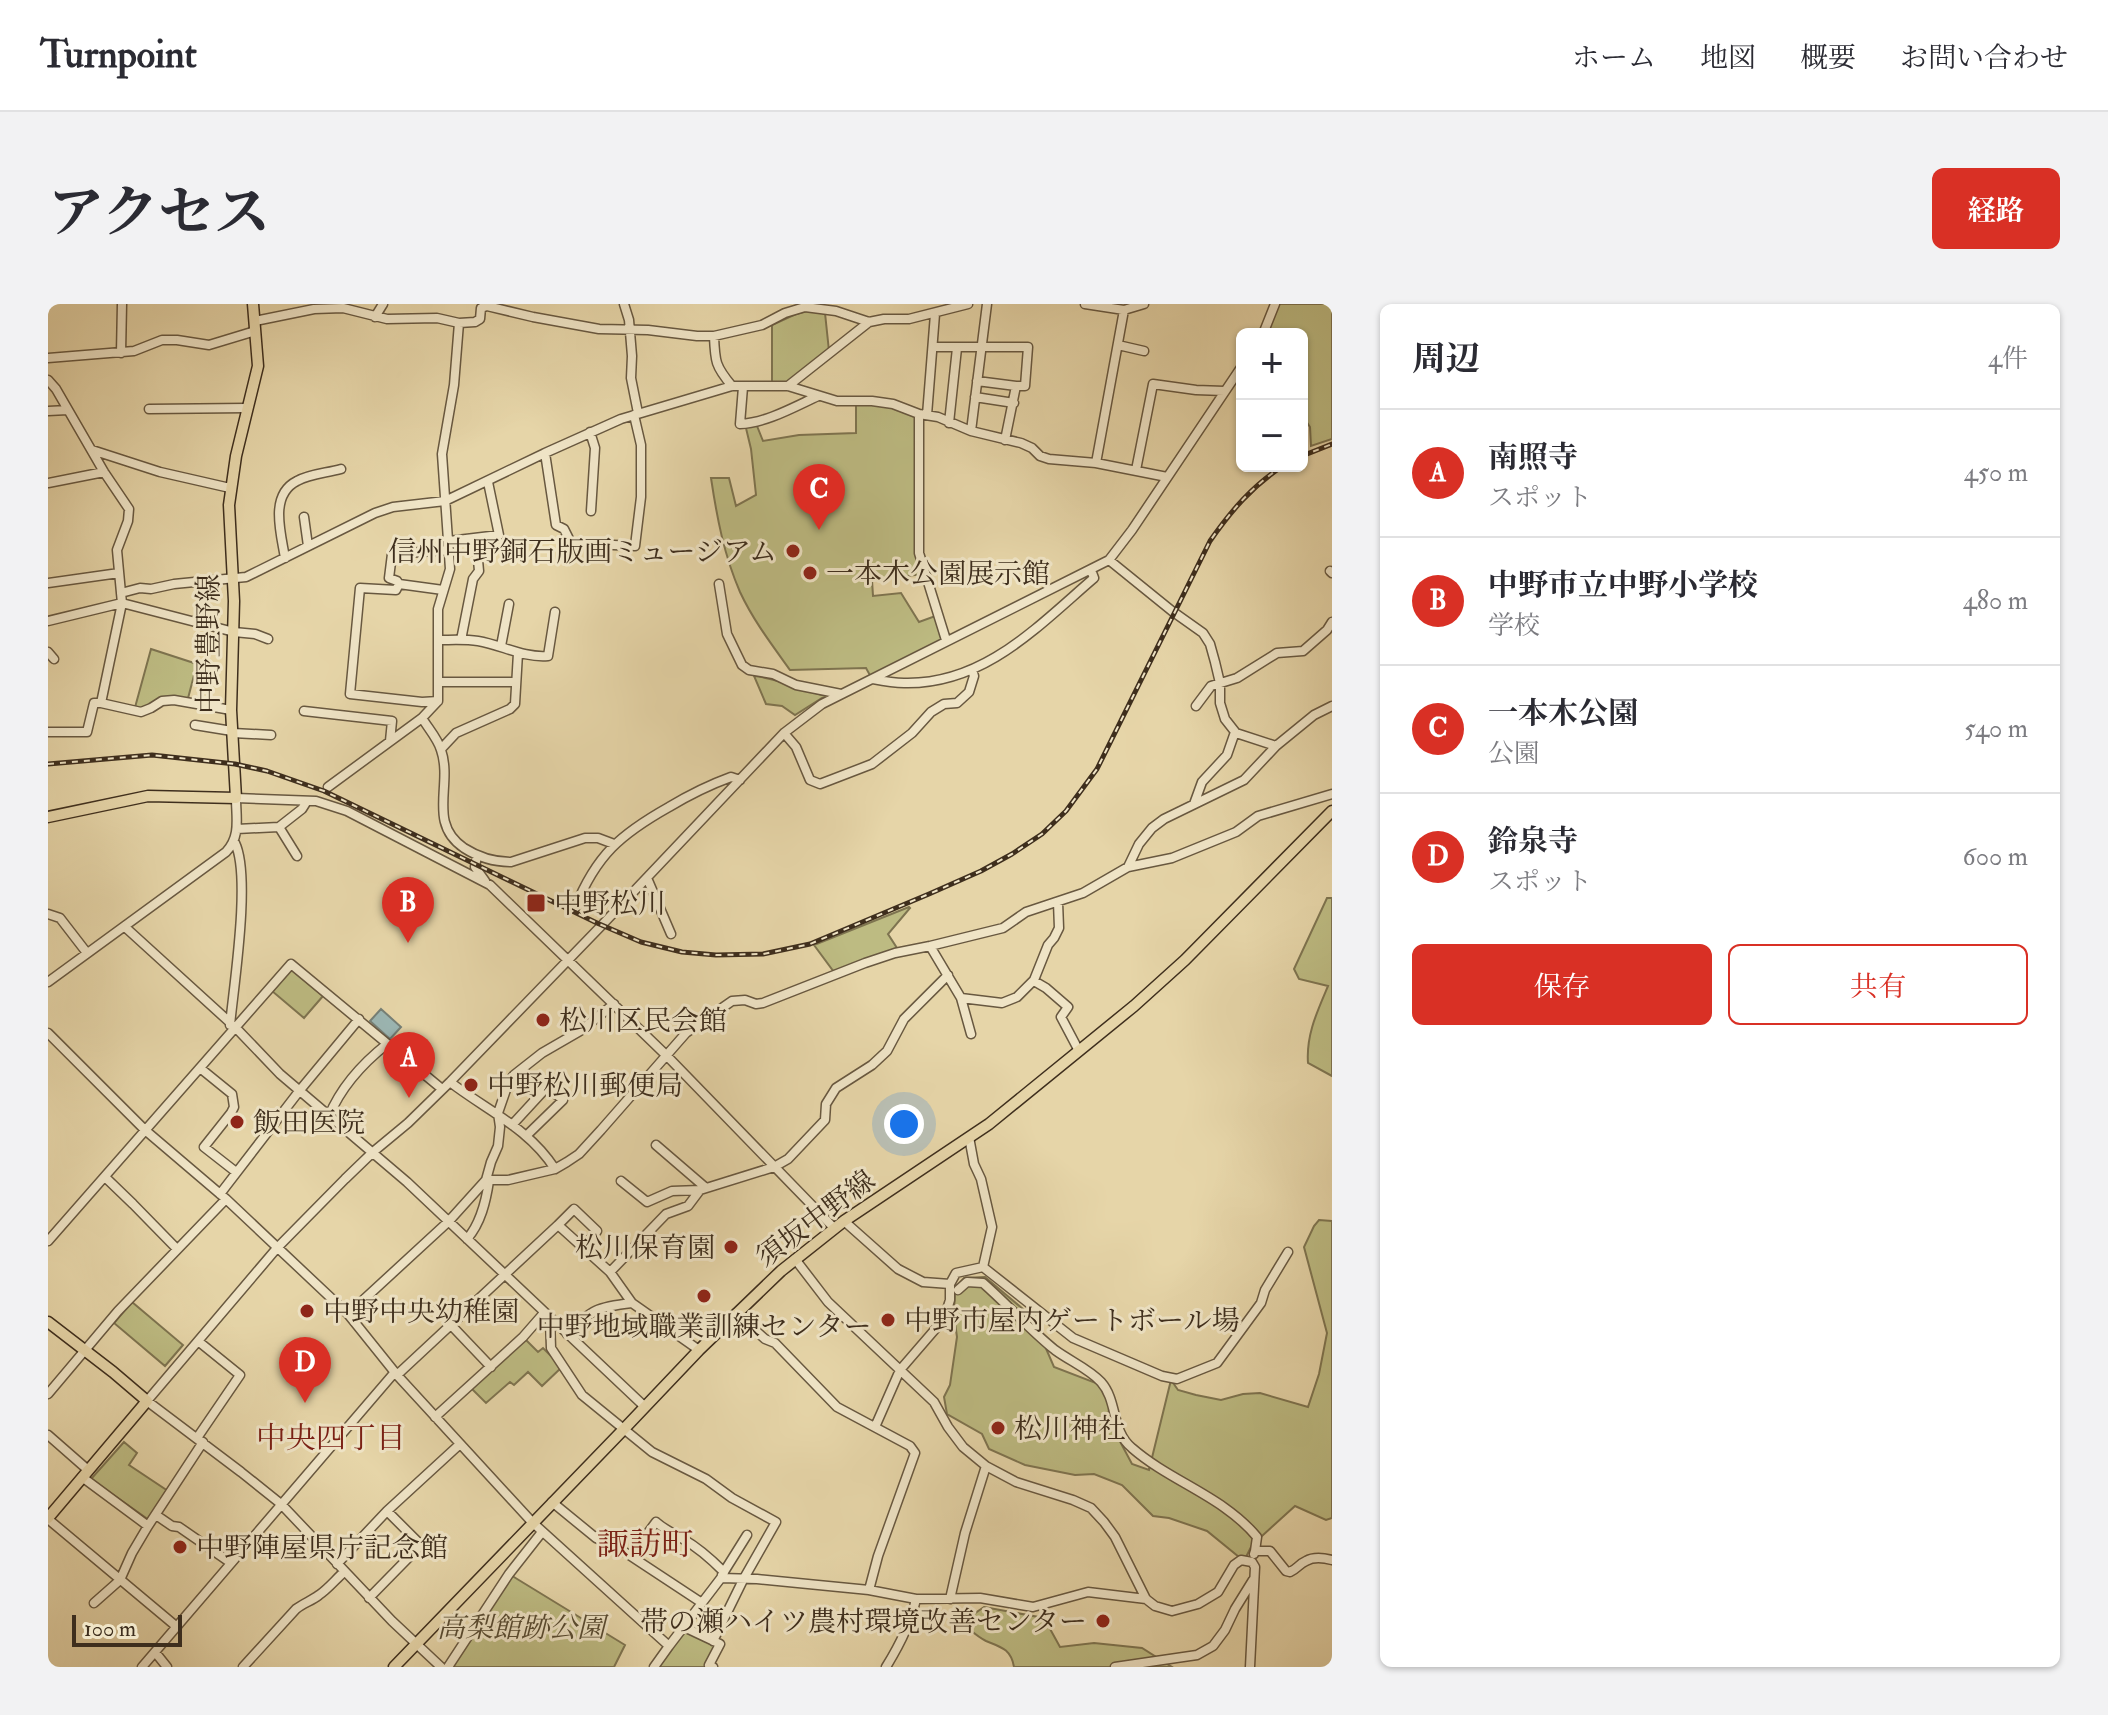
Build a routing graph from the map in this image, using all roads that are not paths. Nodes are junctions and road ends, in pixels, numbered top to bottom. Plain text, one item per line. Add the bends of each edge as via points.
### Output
1 (122, 304) edge
2 (253, 304) edge
3 (383, 304) edge
4 (624, 304) edge
5 (968, 304) edge
6 (987, 304) edge
7 (1085, 304) edge
8 (1144, 304) edge
9 (1275, 304) edge
10 (1124, 310) junction
11 (935, 314) junction
12 (375, 317) junction
13 (869, 322) junction
14 (459, 323) junction
15 (255, 326) junction
16 (1265, 328) edge
17 (630, 330) junction
18 (714, 336) junction
19 (1118, 345) junction
20 (934, 347) junction
21 (957, 348) junction
22 (980, 348) junction
23 (1144, 351) dead end
24 (121, 353) junction
25 (48, 358) edge
26 (1236, 374) edge
27 (48, 380) edge
28 (977, 381) junction
29 (732, 386) junction
30 (788, 386) junction
31 (1016, 386) junction
32 (743, 387) junction
33 (1224, 391) junction
34 (818, 396) junction
35 (975, 397) junction
36 (1014, 403) junction
37 (247, 408) junction
38 (149, 409) dead end
39 (68, 410) junction
40 (48, 411) edge
41 (636, 414) junction
42 (923, 414) junction
43 (949, 423) junction
44 (971, 431) junction
45 (590, 432) junction
46 (1005, 440) junction
47 (92, 450) junction
48 (545, 453) junction
49 (1096, 463) junction
50 (341, 469) dead end
51 (1136, 470) junction
52 (104, 472) junction
53 (1167, 477) junction
54 (488, 482) junction
55 (48, 483) edge
56 (230, 488) junction
57 (445, 501) junction
58 (591, 511) dead end
59 (304, 517) dead end
60 (476, 538) junction
61 (449, 545) junction
62 (308, 546) junction
63 (285, 558) junction
64 (1109, 560) junction
65 (1091, 570) junction
66 (119, 573) junction
67 (233, 579) junction
68 (48, 583) edge
69 (399, 584) junction
70 (719, 584) dead end
71 (443, 590) junction
72 (122, 598) junction
73 (509, 604) dead end
74 (555, 612) dead end
75 (48, 621) edge
76 (1332, 622) edge
77 (234, 632) junction
78 (268, 639) dead end
79 (439, 640) junction
80 (461, 640) junction
81 (946, 640) junction
82 (501, 646) junction
83 (518, 653) junction
84 (972, 670) junction
85 (872, 679) junction
86 (440, 682) junction
87 (516, 682) junction
88 (1220, 683) junction
89 (841, 694) junction
90 (438, 701) junction
91 (101, 703) junction
92 (1196, 706) dead end
93 (1332, 706) edge
94 (231, 710) junction
95 (304, 711) dead end
96 (422, 718) junction
97 (195, 725) dead end
98 (48, 732) edge
99 (232, 732) junction
100 (1235, 732) junction
101 (784, 733) junction
102 (271, 735) dead end
103 (390, 741) junction
104 (1276, 746) junction
105 (441, 749) junction
106 (740, 780) junction
107 (328, 787) dead end
108 (1332, 794) edge
109 (236, 798) junction
110 (307, 801) junction
111 (1194, 804) junction
112 (1332, 811) edge
113 (48, 817) edge
114 (279, 827) junction
115 (237, 829) junction
116 (235, 843) junction
117 (614, 844) junction
118 (477, 855) junction
119 (297, 856) dead end
120 (1128, 867) junction
121 (647, 878) junction
122 (485, 882) junction
123 (1058, 902) junction
124 (575, 908) dead end
125 (48, 914) edge
126 (125, 927) junction
127 (671, 934) dead end
128 (930, 946) junction
129 (87, 953) junction
130 (567, 959) junction
131 (948, 975) junction
132 (1034, 981) junction
133 (48, 982) edge
134 (961, 998) junction
135 (614, 1004) junction
136 (359, 1019) junction
137 (233, 1026) junction
138 (48, 1033) edge
139 (971, 1034) dead end
140 (387, 1044) junction
141 (1079, 1051) junction
142 (667, 1056) junction
143 (200, 1068) junction
144 (450, 1082) junction
145 (442, 1089) junction
146 (300, 1090) junction
147 (498, 1113) junction
148 (329, 1116) junction
149 (512, 1125) junction
150 (145, 1130) junction
151 (526, 1136) junction
152 (969, 1137) junction
153 (656, 1145) dead end
154 (373, 1152) junction
155 (774, 1167) junction
156 (555, 1169) junction
157 (236, 1172) junction
158 (105, 1177) junction
159 (488, 1180) junction
160 (621, 1181) dead end
161 (703, 1189) junction
162 (223, 1196) junction
163 (449, 1221) junction
164 (844, 1221) junction
165 (558, 1225) junction
166 (834, 1228) junction
167 (467, 1239) junction
168 (48, 1241) edge
169 (277, 1248) junction
170 (583, 1248) junction
171 (177, 1249) junction
172 (1288, 1252) dead end
173 (795, 1259) junction
174 (983, 1267) junction
175 (610, 1272) junction
176 (506, 1276) junction
177 (954, 1287) junction
178 (632, 1303) junction
179 (736, 1313) junction
180 (348, 1314) junction
181 (547, 1316) junction
182 (48, 1322) edge
183 (451, 1325) junction
184 (567, 1334) junction
185 (198, 1341) junction
186 (85, 1350) junction
187 (699, 1350) junction
188 (491, 1367) junction
189 (900, 1370) junction
190 (396, 1373) junction
191 (48, 1394) edge
192 (147, 1401) junction
193 (644, 1406) junction
194 (435, 1417) junction
195 (875, 1427) junction
196 (623, 1430) junction
197 (48, 1435) edge
198 (200, 1440) junction
199 (460, 1444) junction
200 (986, 1466) junction
201 (85, 1474) junction
202 (552, 1502) junction
203 (281, 1504) junction
204 (387, 1511) junction
205 (156, 1515) junction
206 (48, 1518) edge
207 (532, 1522) junction
208 (148, 1526) junction
209 (542, 1532) junction
210 (747, 1535) dead end
211 (1255, 1551) junction
212 (631, 1556) junction
213 (1332, 1560) edge
214 (1252, 1562) junction
215 (231, 1563) junction
216 (340, 1568) junction
217 (722, 1575) junction
218 (1253, 1579) junction
219 (120, 1580) junction
220 (743, 1580) junction
221 (869, 1590) junction
222 (369, 1598) junction
223 (916, 1599) junction
224 (950, 1599) junction
225 (1146, 1599) junction
226 (94, 1603) dead end
227 (702, 1603) junction
228 (177, 1627) junction
229 (684, 1627) junction
230 (713, 1641) junction
231 (416, 1643) junction
232 (669, 1646) junction
233 (155, 1652) junction
234 (142, 1667) edge
235 (167, 1667) edge
236 (243, 1667) edge
237 (394, 1667) edge
238 (441, 1667) edge
239 (448, 1667) edge
240 (654, 1667) edge
241 (713, 1667) edge
242 (886, 1667) edge
243 (1115, 1667) edge
244 (1250, 1667) edge

1 - 24 street
2 - 15 main road, 中野豊野線
3 - 12 street
4 - 17 street
5 - 11 street
6 - 22 street
7 - 10 street
8 - 10 street
9 - 16 street
10 - 19 street
11 - 13 street
11 - 20 street
12 - 14 street
12 - 15 street via 343,308 314,309
13 - 18 street via 805,307 762,325
13 - 30 street
14 - 17 street via 480,319 481,308 487,306 578,326
14 - 57 street via 442,454
15 - 24 street via 209,345 162,340
15 - 37 main road, 中野豊野線 via 258,366
17 - 18 street
17 - 41 street
18 - 29 street via 715,361
19 - 23 street
19 - 49 street
20 - 21 street
20 - 42 street
21 - 22 street
21 - 43 street
22 - 28 street
22 - 31 street via 1028,347 1025,386
24 - 25 street
26 - 33 street
27 - 39 street
28 - 31 street
28 - 35 street
29 - 32 street
29 - 41 street
30 - 32 street
30 - 34 street
31 - 36 street
32 - 34 street via 740,424
33 - 51 street via 1153,384
33 - 53 street
34 - 42 street via 893,404
35 - 36 street
35 - 44 street
36 - 46 street
37 - 38 street
37 - 56 main road, 中野豊野線
39 - 40 street
39 - 47 street
41 - 45 street
41 - 48 street via 641,497 635,546 571,543 556,525
42 - 43 street
42 - 81 street via 919,553
43 - 44 street
44 - 46 street
45 - 48 street
45 - 58 street via 595,448
46 - 49 street via 1049,459
47 - 52 street
47 - 56 street
48 - 54 street
49 - 51 street
50 - 63 street via 299,479 281,495
51 - 53 street
52 - 55 street
52 - 66 street via 129,509 117,550
53 - 64 street
54 - 57 street
54 - 60 street via 499,535
56 - 67 main road, 中野豊野線
57 - 61 street
57 - 62 street via 393,507
59 - 62 street
60 - 61 street
60 - 80 street via 479,571
61 - 69 street via 392,554 389,578
61 - 71 street via 450,569
62 - 63 street
63 - 67 street
64 - 65 street
64 - 88 street via 1203,633
65 - 81 street
65 - 84 street via 1094,578 1029,635
66 - 68 street
66 - 72 street
67 - 72 street via 140,588
67 - 77 main road, 中野豊野線
69 - 71 street
69 - 90 street via 396,590 360,588 350,694
70 - 89 street via 727,634 742,665 796,685
71 - 79 street
72 - 75 street
72 - 77 street
72 - 91 street
73 - 82 street
74 - 83 street via 548,656
76 - 88 street via 1303,651 1277,653
77 - 78 street
77 - 94 main road, 中野豊野線
79 - 80 street
79 - 86 street
80 - 82 street
81 - 85 street
82 - 83 street
83 - 87 street
84 - 85 street via 904,684
84 - 101 street via 969,692 957,703 931,712 872,764 820,784 810,780
85 - 89 street
86 - 87 street
86 - 90 street
87 - 105 street via 510,709 456,733
88 - 92 street via 1211,686
88 - 100 street via 1220,703
89 - 101 street
90 - 96 street
91 - 94 street via 141,712 174,700
91 - 98 street via 94,703 87,732
93 - 104 street
94 - 99 main road, 中野豊野線
95 - 103 street via 392,721
96 - 103 street
96 - 105 street
97 - 99 street
99 - 102 street
99 - 109 main road, 中野豊野線
100 - 104 street
100 - 111 street via 1227,755 1202,782
101 - 106 street
103 - 107 street
104 - 111 street via 1244,780
105 - 118 street via 444,826 459,845
106 - 117 street via 731,777 686,797
106 - 121 street
108 - 120 street via 1258,816 1236,832 1172,858
109 - 110 street
109 - 113 main road via 148,796
109 - 115 street
110 - 114 street
110 - 122 street via 347,811
111 - 120 street via 1152,828
112 - 141 main road, 須坂中野線 via 1185,960
114 - 115 street
114 - 119 street
115 - 116 street
116 - 126 street
116 - 137 street via 241,907
117 - 118 street via 585,838 511,862
117 - 124 street
118 - 122 street via 475,867
120 - 123 street
121 - 127 street
121 - 130 street
122 - 130 street
123 - 128 street via 1026,912 1003,928
123 - 132 street via 1059,928
125 - 129 street via 60,918
126 - 129 street
126 - 137 street
128 - 131 street
128 - 142 street via 865,963 763,1003 732,1001 686,1033
129 - 133 street
130 - 135 street
130 - 144 street
131 - 134 street
131 - 155 street via 904,1019 887,1051 836,1088 826,1104 825,1120
132 - 134 street via 1002,1003
132 - 141 street via 1068,1007 1061,1017
134 - 139 street
135 - 142 street
135 - 147 street via 514,1075
136 - 137 street via 291,964
136 - 140 street
136 - 146 street
137 - 143 street
137 - 146 street
138 - 150 street
140 - 145 street
140 - 148 street via 343,1088
141 - 152 main road, 須坂中野線
142 - 155 street
142 - 156 street via 579,1154
143 - 150 street
143 - 157 street via 232,1094 234,1107 204,1147
144 - 145 street
144 - 147 street
145 - 154 street
146 - 148 street
146 - 157 street
147 - 149 street
147 - 159 street via 499,1138
148 - 154 street
149 - 151 street
149 - 151 street via 547,1087 563,1100
150 - 158 street
150 - 162 street
151 - 156 street
152 - 164 main road, 須坂中野線
152 - 174 street via 992,1227
153 - 161 street
154 - 163 street
154 - 169 street
155 - 161 street
155 - 166 street
156 - 159 street
157 - 162 street
158 - 168 street
158 - 171 street
159 - 163 street
159 - 167 street via 487,1198
160 - 161 street via 647,1202 672,1191
161 - 175 street via 688,1206 666,1214
162 - 169 street
162 - 171 street
163 - 167 street
163 - 180 street
164 - 166 main road, 須坂中野線
164 - 177 street via 898,1269 923,1282
165 - 170 street
165 - 170 street via 574,1209 597,1231
165 - 176 street
166 - 173 main road, 須坂中野線
167 - 176 street
169 - 180 street
169 - 185 street
170 - 175 street
171 - 186 street
172 - 174 street via 1261,1303 1217,1363 1177,1379 1073,1338
173 - 179 main road, 須坂中野線
173 - 189 street via 828,1302
174 - 177 street via 956,1273
175 - 178 street
176 - 181 street
176 - 183 street
177 - 189 street via 944,1319
177 - 211 street via 983,1283 1058,1352 1098,1379 1107,1390 1122,1438 1244,1522 1257,1537
178 - 184 street via 589,1312
178 - 187 street
179 - 187 main road, 須坂中野線
179 - 195 street via 775,1343 837,1407
180 - 190 street
181 - 184 street
181 - 188 street
181 - 196 street via 551,1348 574,1383
182 - 186 main road
183 - 188 street
183 - 190 street
184 - 193 street
185 - 192 street
185 - 198 street via 240,1375
186 - 191 street
186 - 192 main road
187 - 193 main road, 須坂中野線
188 - 194 street
189 - 195 street
189 - 200 street via 934,1402 963,1447
190 - 194 street
190 - 203 street
192 - 198 street
192 - 201 main road
193 - 196 main road, 須坂中野線
194 - 199 street
195 - 221 street via 915,1453
196 - 202 main road, 須坂中野線
196 - 220 street via 663,1459 776,1522
197 - 201 street
198 - 203 street
198 - 205 street
199 - 204 street
199 - 207 street
200 - 224 street
200 - 225 street via 1091,1508 1115,1537
201 - 206 main road
201 - 208 street
202 - 207 main road, 須坂中野線
202 - 212 street via 596,1538
203 - 215 street
203 - 216 street
204 - 216 street
204 - 222 street via 421,1545
205 - 208 street
205 - 215 street
206 - 219 street
207 - 209 street
207 - 231 main road, 須坂中野線
208 - 219 street
209 - 232 street
209 - 239 street
210 - 217 street
211 - 213 street via 1270,1551 1290,1572 1307,1560
211 - 214 street
212 - 217 street via 656,1522 708,1557
212 - 227 street
214 - 218 street
214 - 225 street via 1234,1565 1218,1592 1198,1604 1172,1611
215 - 228 street
216 - 222 street
216 - 236 street via 322,1593 296,1609
217 - 220 street
217 - 227 street
218 - 243 street via 1213,1646 1197,1655
218 - 244 street
219 - 226 street
219 - 228 street
220 - 221 street
220 - 230 street
221 - 223 street
222 - 231 street
223 - 224 street
223 - 242 street
224 - 225 street via 1033,1607 1088,1592
227 - 229 street
228 - 233 street
229 - 230 street
229 - 232 street
230 - 241 street via 720,1644 709,1665
231 - 237 main road, 須坂中野線
231 - 238 street
232 - 240 street
233 - 234 street
233 - 235 street

